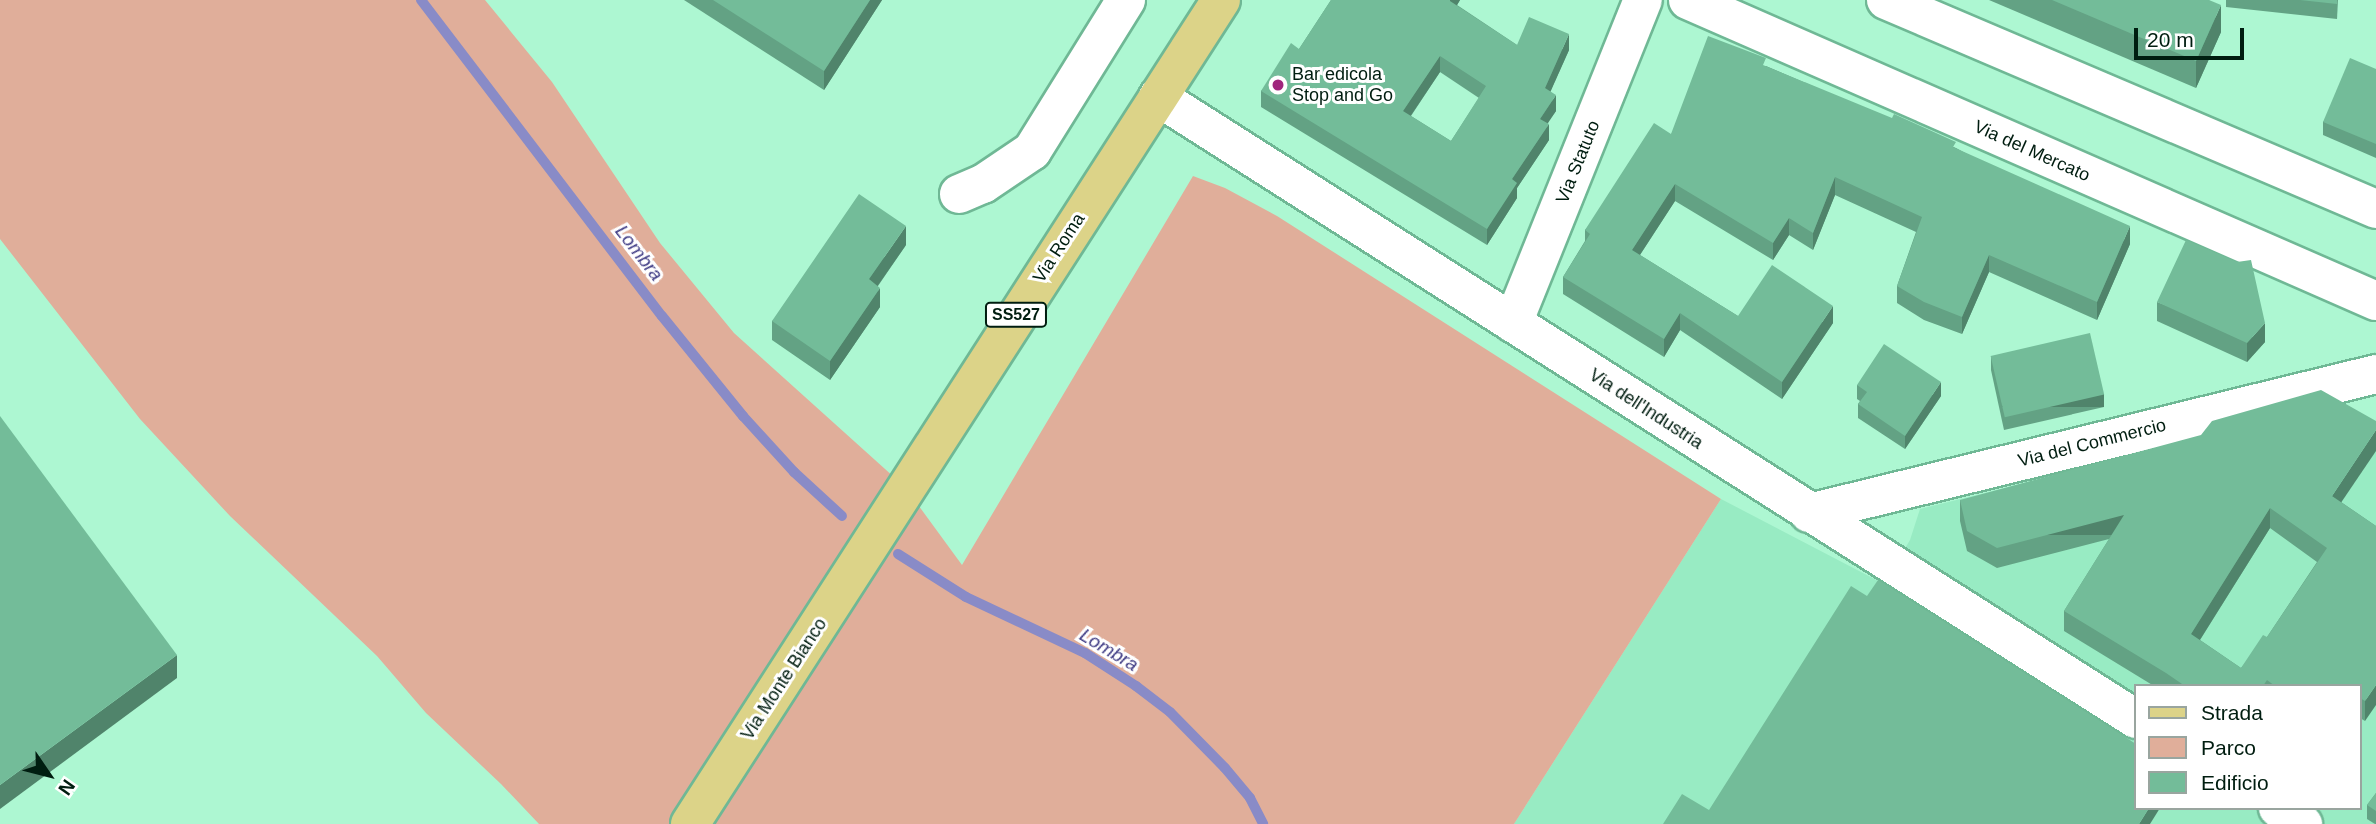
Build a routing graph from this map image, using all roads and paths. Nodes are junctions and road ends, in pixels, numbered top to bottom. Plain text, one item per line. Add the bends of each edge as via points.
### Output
1 (1126, 0) edge
2 (1221, 0) edge
3 (1643, 0) edge
4 (1688, 0) edge
5 (1886, 0) edge
6 (1158, 97) junction
7 (959, 194) dead end
8 (2376, 209) edge
9 (2376, 301) edge
10 (1513, 323) junction
11 (2375, 378) edge
12 (1809, 513) junction
13 (877, 534) joint
14 (2134, 718) edge
15 (2281, 810) edge
16 (690, 824) edge
17 (2303, 824) edge

1 - 7 street via 1031,151 983,184
2 - 6 main road, Via Roma / SS527
3 - 10 street, Via Statuto
4 - 9 street, Via del Mercato
5 - 8 street
6 - 10 street, Via dell'Industria
6 - 13 main road, Via Roma / SS527
10 - 12 street, Via dell'Industria
11 - 12 street, Via del Commercio
12 - 14 street, Via dell'Industria
13 - 16 main road, Via Monte Bianco / SS527
15 - 17 street

